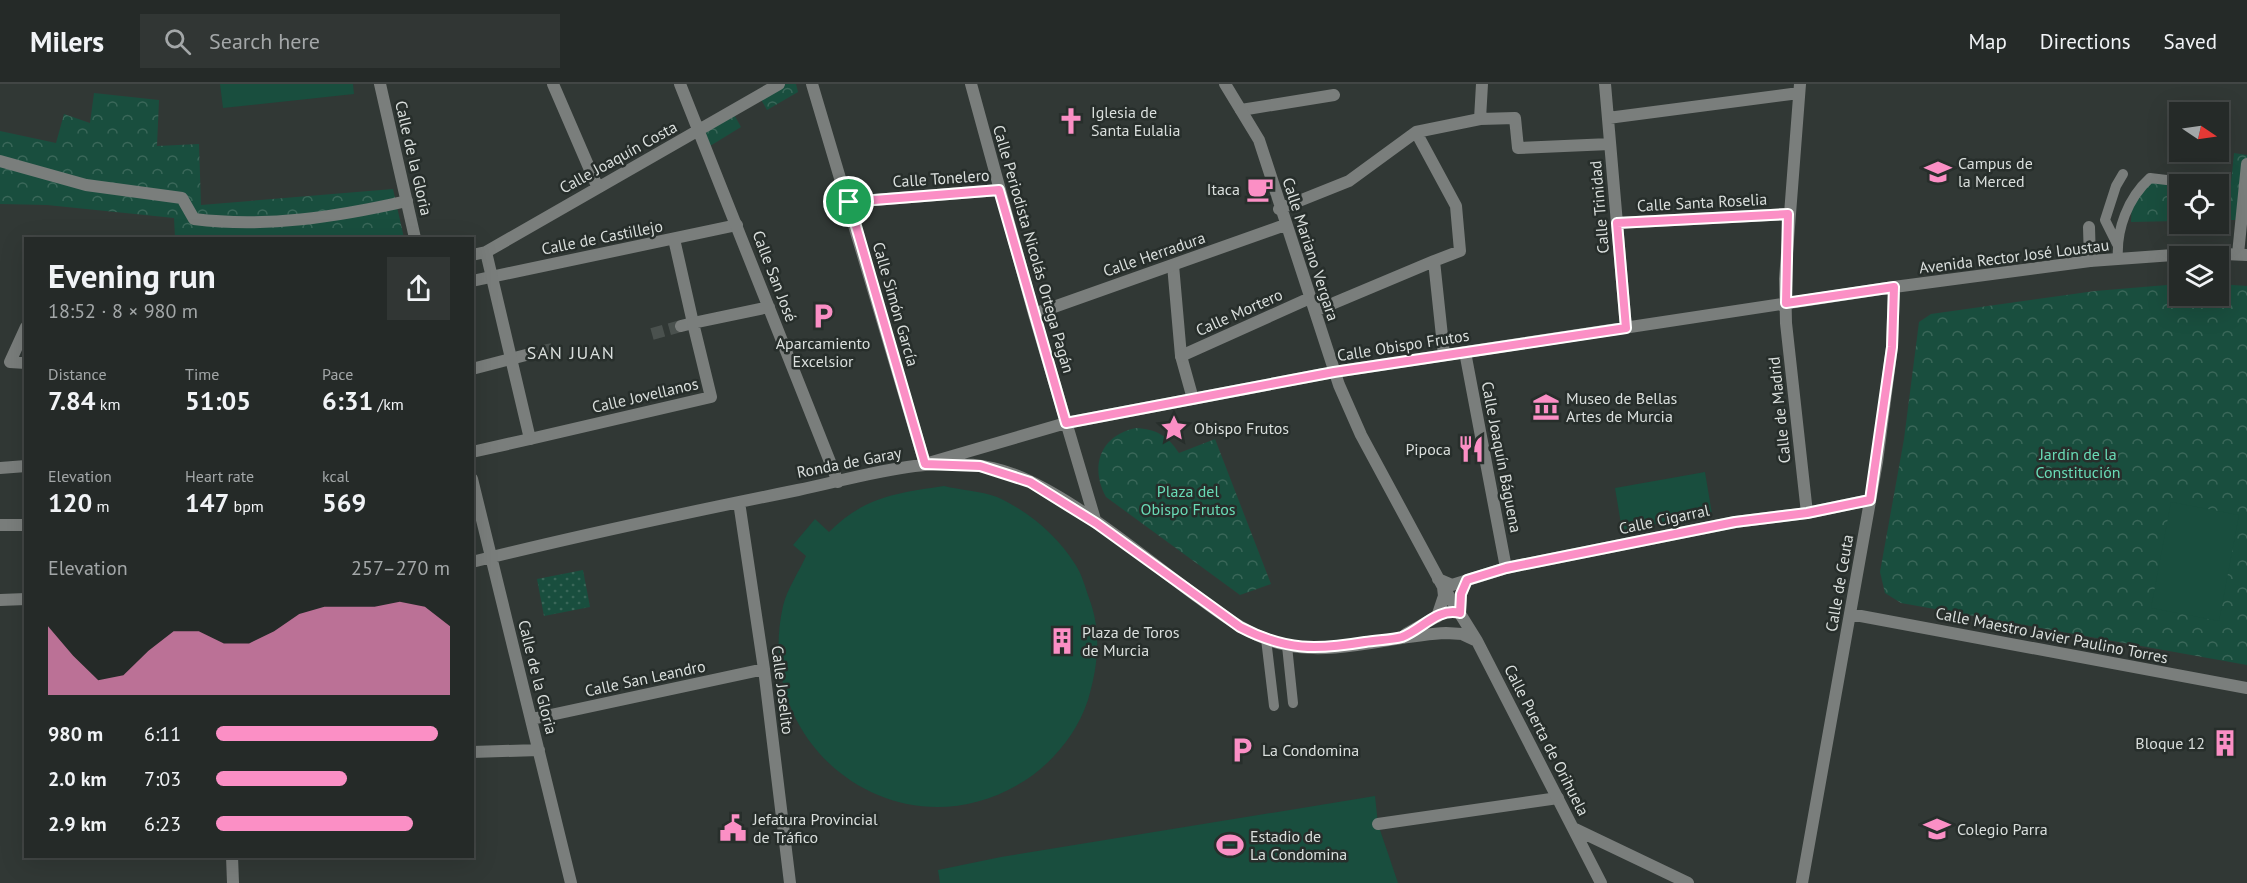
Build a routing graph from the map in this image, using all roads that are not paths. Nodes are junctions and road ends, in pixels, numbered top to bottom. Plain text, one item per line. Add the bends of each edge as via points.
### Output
1 (380, 84) edge
2 (553, 84) edge
3 (680, 84) edge
4 (779, 84) edge
5 (812, 84) edge
6 (971, 84) edge
7 (1225, 84) edge
8 (1482, 84) edge
9 (1605, 84) edge
10 (1799, 88) edge
11 (1334, 95) dead end
12 (1241, 110) junction
13 (1608, 118) junction
14 (1480, 119) junction
15 (699, 131) junction
16 (1416, 132) junction
17 (1610, 144) junction
18 (0, 161) edge
19 (2247, 164) edge
20 (2123, 174) dead end
21 (2169, 180) edge
22 (597, 186) junction
23 (999, 190) junction
24 (406, 201) junction
25 (849, 202) junction
26 (1280, 209) junction
27 (1788, 214) junction
28 (1617, 223) junction
29 (737, 225) junction
30 (1285, 225) junction
31 (2089, 227) dead end
32 (415, 237) edge
33 (674, 239) junction
34 (2117, 244) junction
35 (486, 252) junction
36 (474, 255) edge
37 (2243, 255) edge
38 (2118, 259) junction
39 (1434, 261) junction
40 (2090, 261) junction
41 (1173, 266) junction
42 (491, 276) junction
43 (474, 280) edge
44 (1894, 287) junction
45 (1310, 298) junction
46 (1786, 303) junction
47 (769, 307) junction
48 (1314, 311) junction
49 (1034, 314) junction
50 (687, 325) junction
51 (1626, 328) junction
52 (24, 331) edge
53 (1466, 352) junction
54 (526, 355) tunnel mouth
55 (1444, 355) junction
56 (1180, 357) junction
57 (512, 359) junction
58 (24, 363) edge
59 (474, 368) edge
60 (1334, 372) junction
61 (1193, 399) junction
62 (1066, 423) junction
63 (530, 439) junction
64 (474, 452) edge
65 (925, 464) junction
66 (24, 466) edge
67 (0, 468) edge
68 (838, 482) junction
69 (474, 487) edge
70 (1870, 500) junction
71 (739, 502) junction
72 (1807, 513) junction
73 (1096, 523) junction
74 (0, 525) edge
75 (24, 525) edge
76 (492, 557) junction
77 (474, 562) edge
78 (1506, 568) junction
79 (1467, 580) junction
80 (1441, 583) junction
81 (24, 599) edge
82 (0, 600) edge
83 (1460, 613) junction
84 (1850, 614) junction
85 (1437, 617) junction
86 (1446, 633) junction
87 (1403, 636) junction
88 (1266, 639) junction
89 (1477, 641) junction
90 (1287, 646) junction
91 (764, 669) junction
92 (2247, 688) edge
93 (1293, 703) dead end
94 (1274, 706) dead end
95 (532, 719) junction
96 (539, 750) junction
97 (474, 752) edge
98 (1558, 798) junction
99 (1378, 824) dead end
100 (1575, 829) junction
101 (232, 858) edge
102 (233, 883) edge
103 (571, 883) edge
104 (790, 883) edge
105 (1601, 883) edge
106 (1688, 883) edge
107 (1802, 883) edge

1 - 24 street, Calle de la Gloria
2 - 22 street
3 - 15 street, Calle San José
4 - 15 street, Calle Joaquín Costa
5 - 25 street, Calle Simón García
6 - 23 street, Calle Periodista Nicolás Ortega Pagán
7 - 12 street, Calle Mariano Vergara
8 - 14 street
9 - 13 street, Calle Trinidad
10 - 13 street
10 - 27 street, Calle de Madrid
11 - 12 street
12 - 26 street, Calle Mariano Vergara via 1259,140
13 - 17 street, Calle Trinidad
14 - 16 street
14 - 17 street via 1515,118 1518,148
15 - 22 street, Calle Joaquín Costa
15 - 29 street, Calle San José
16 - 26 street via 1349,181
16 - 39 street via 1456,206 1460,251
17 - 28 street, Calle Trinidad
18 - 24 street via 86,185 182,198 194,219 233,224 328,218
19 - 37 street
20 - 34 lane via 2105,220
21 - 34 lane via 2150,178 2135,190
22 - 35 street, Calle Joaquín Costa
23 - 25 street, Calle Tonelero
23 - 49 street, Calle Periodista Nicolás Ortega Pagán
24 - 32 street, Calle de la Gloria
25 - 65 street, Calle Simón García
26 - 30 street, Calle Mariano Vergara
27 - 28 street, Calle Santa Roselia
27 - 46 street, Calle de Madrid
28 - 51 street, Calle Trinidad
29 - 33 street, Calle de Castillejo
29 - 47 street, Calle San José
30 - 41 street, Calle Herradura
30 - 45 street, Calle Mariano Vergara
31 - 40 street
33 - 42 street, Calle de Castillejo
33 - 50 street
34 - 38 lane
35 - 36 street, Calle Joaquín Costa
35 - 42 street
37 - 38 street, Avenida Rector José Loustau via 2201,253
38 - 40 street, Avenida Rector José Loustau
39 - 48 street
39 - 55 street
40 - 44 street, Avenida Rector José Loustau
41 - 49 street, Calle Herradura
41 - 56 street
42 - 43 street, Calle de Castillejo
42 - 57 street
44 - 46 street, Avenida Rector José Loustau
44 - 70 street, Calle de Ceuta via 1892,347
45 - 48 street, Calle Mariano Vergara
45 - 56 street, Calle Mortero
46 - 51 street, Calle Obispo Frutos
46 - 72 street, Calle de Madrid
47 - 50 street
47 - 68 street, Calle San José
48 - 60 street, Calle Mariano Vergara
49 - 62 street, Calle Periodista Nicolás Ortega Pagán
50 - 63 street, Calle Jovellanos via 711,397
51 - 53 street, Calle Obispo Frutos
52 - 58 street via 10,362
53 - 55 street, Calle Obispo Frutos
53 - 78 street, Calle Joaquín Báguena
54 - 57 street
55 - 60 street, Calle Obispo Frutos
56 - 61 street
57 - 59 street
57 - 63 street
60 - 61 street, Calle Obispo Frutos
60 - 80 street, Calle Mariano Vergara via 1361,435
61 - 62 street, Calle Obispo Frutos
62 - 65 street, Calle Obispo Frutos
62 - 73 street, Calle Periodista Nicolás Ortega Pagán
63 - 64 street, Calle Jovellanos
65 - 68 street, Ronda de Garay
65 - 73 street, Ronda de Garay via 963,464 1010,474 1048,491
66 - 67 street
68 - 71 street, Ronda de Garay
69 - 76 street, Calle de la Gloria
70 - 72 street, Calle Cigarral
70 - 84 street, Calle de Ceuta
71 - 76 street, Ronda de Garay
71 - 91 street, Calle Joselito
72 - 78 street, Calle Cigarral via 1735,522
73 - 88 street, Ronda de Garay via 1224,616
74 - 75 street
76 - 77 street, Ronda de Garay
76 - 95 street, Calle de la Gloria
78 - 79 street, Calle Cigarral
79 - 80 street, Calle Cigarral
79 - 83 street
80 - 83 street, Calle Mariano Vergara
80 - 85 street via 1444,596
81 - 82 street
83 - 85 street, Ronda de Garay via 1448,612
83 - 86 street via 1457,626
83 - 89 street, Calle Puerta de Orihuela
84 - 92 street, Calle Maestro Javier Paulino Torres
84 - 107 street, Calle de Ceuta
85 - 87 street, Ronda de Garay
86 - 87 street, Ronda de Garay
86 - 89 street, Ronda de Garay via 1462,634
87 - 90 street, Ronda de Garay via 1323,648
88 - 90 street, Ronda de Garay
88 - 94 lane
89 - 98 street, Calle Puerta de Orihuela
90 - 93 lane
91 - 95 street, Calle San Leandro
91 - 104 street, Calle Joselito
95 - 96 street, Calle de la Gloria
96 - 97 street
96 - 103 street, Calle de la Gloria
98 - 99 street
98 - 100 street, Calle Puerta de Orihuela
100 - 105 street, Calle Puerta de Orihuela
100 - 106 street
101 - 102 street

